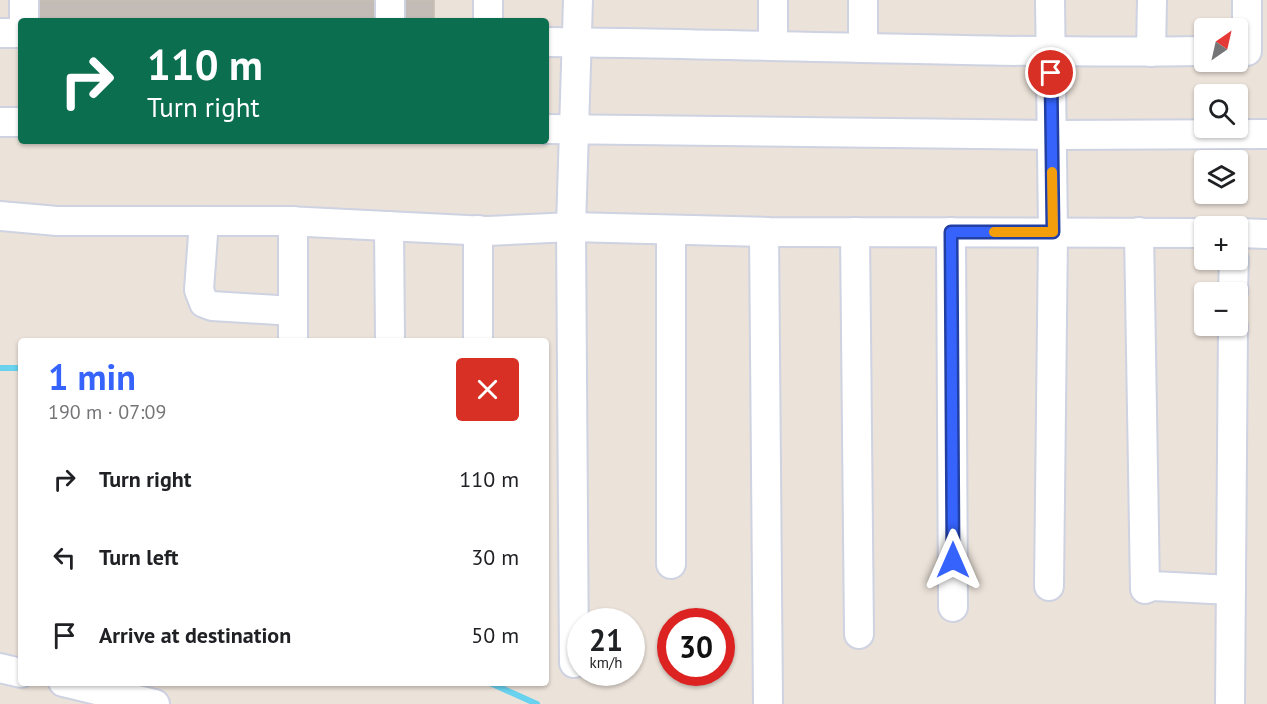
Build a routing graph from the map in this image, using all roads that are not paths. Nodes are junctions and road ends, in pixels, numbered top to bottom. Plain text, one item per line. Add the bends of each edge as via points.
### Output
1 (24, 0) edge
2 (390, 0) edge
3 (488, 0) edge
4 (578, 0) edge
5 (773, 0) edge
6 (863, 0) edge
7 (1050, 0) edge
8 (1152, 0) edge
9 (1247, 0) edge
10 (24, 18) edge
11 (390, 18) edge
12 (488, 18) edge
13 (0, 33) edge
14 (18, 33) edge
15 (549, 42) edge
16 (577, 42) junction
17 (773, 45) junction
18 (863, 46) junction
19 (1194, 51) edge
20 (1251, 51) edge
21 (1151, 52) junction
22 (1051, 53) junction
23 (0, 122) edge
24 (18, 122) edge
25 (549, 129) edge
26 (574, 130) junction
27 (1267, 134) edge
28 (1052, 135) junction
29 (0, 216) edge
30 (204, 221) junction
31 (293, 221) junction
32 (389, 226) junction
33 (571, 227) junction
34 (478, 230) junction
35 (671, 230) junction
36 (764, 232) junction
37 (855, 232) junction
38 (951, 232) junction
39 (1053, 232) junction
40 (1139, 232) junction
41 (1194, 233) edge
42 (1248, 233) edge
43 (1267, 234) edge
44 (293, 311) junction
45 (1233, 336) edge
46 (293, 338) edge
47 (390, 338) edge
48 (478, 338) edge
49 (671, 564) dead end
50 (1049, 586) dead end
51 (1231, 590) junction
52 (954, 607) dead end
53 (574, 608) edge
54 (859, 634) dead end
55 (0, 668) edge
56 (18, 672) edge
57 (80, 686) edge
58 (155, 704) edge
59 (768, 704) edge
60 (1230, 704) edge

1 - 10 street
2 - 11 street
3 - 12 street
4 - 16 street
5 - 17 street
6 - 18 street
7 - 22 street
8 - 21 street
9 - 20 street
13 - 14 street
15 - 16 street
16 - 17 street
16 - 26 street
17 - 18 street
18 - 22 street
19 - 21 street
21 - 22 street
22 - 28 street
23 - 24 street
25 - 26 street
26 - 28 street
26 - 33 street
27 - 28 street
28 - 39 street
29 - 30 street via 57,221
30 - 31 street
30 - 44 street via 199,290 204,303
31 - 32 street
31 - 44 street
32 - 34 street
32 - 47 street
33 - 34 street
33 - 35 street
33 - 53 street
34 - 48 street
35 - 36 street
35 - 49 street
36 - 37 street
36 - 59 street
37 - 38 street
37 - 54 street
38 - 39 street
38 - 52 street
39 - 40 street
39 - 50 street
40 - 41 street
40 - 51 street via 1145,589 1153,586
42 - 43 street
44 - 46 street
45 - 51 street
51 - 60 street
55 - 56 street
57 - 58 street

